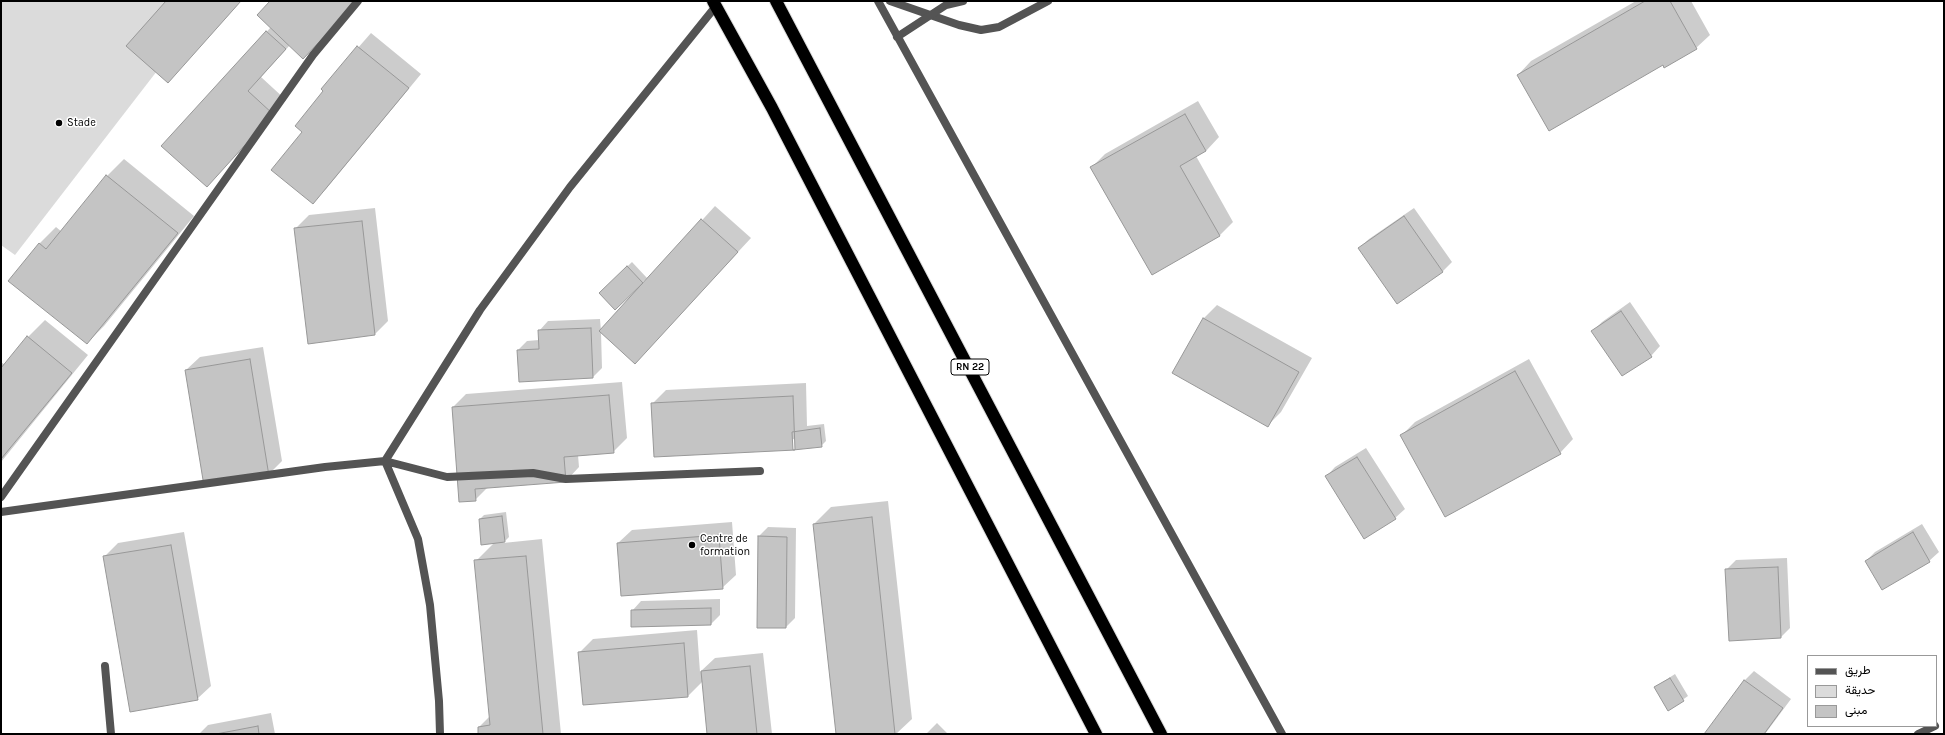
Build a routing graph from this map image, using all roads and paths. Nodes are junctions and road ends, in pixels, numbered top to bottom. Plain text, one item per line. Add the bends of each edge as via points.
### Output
1 (358, 1) edge
2 (776, 1) edge
3 (878, 1) edge
4 (890, 1) edge
5 (963, 1) edge
6 (1048, 1) edge
7 (715, 4) edge
8 (930, 15) junction
9 (897, 37) junction
10 (385, 461) junction
11 (760, 471) dead end
12 (1, 498) edge
13 (1, 512) edge
14 (105, 666) dead end
15 (1934, 727) edge
16 (111, 734) edge
17 (440, 734) edge
18 (1096, 734) edge
19 (1161, 734) edge
20 (1282, 734) edge
21 (1918, 734) edge

1 - 12 street via 313,55
2 - 19 highway, RN 22
3 - 9 street
4 - 8 street
5 - 8 street via 946,5
6 - 8 street via 999,27 982,30
7 - 10 street via 570,187 480,310
7 - 18 highway via 772,108
8 - 9 street
9 - 20 street
10 - 11 street via 447,476 533,473 566,479
10 - 13 street
10 - 17 street via 418,538 430,605
14 - 16 street
15 - 21 street

